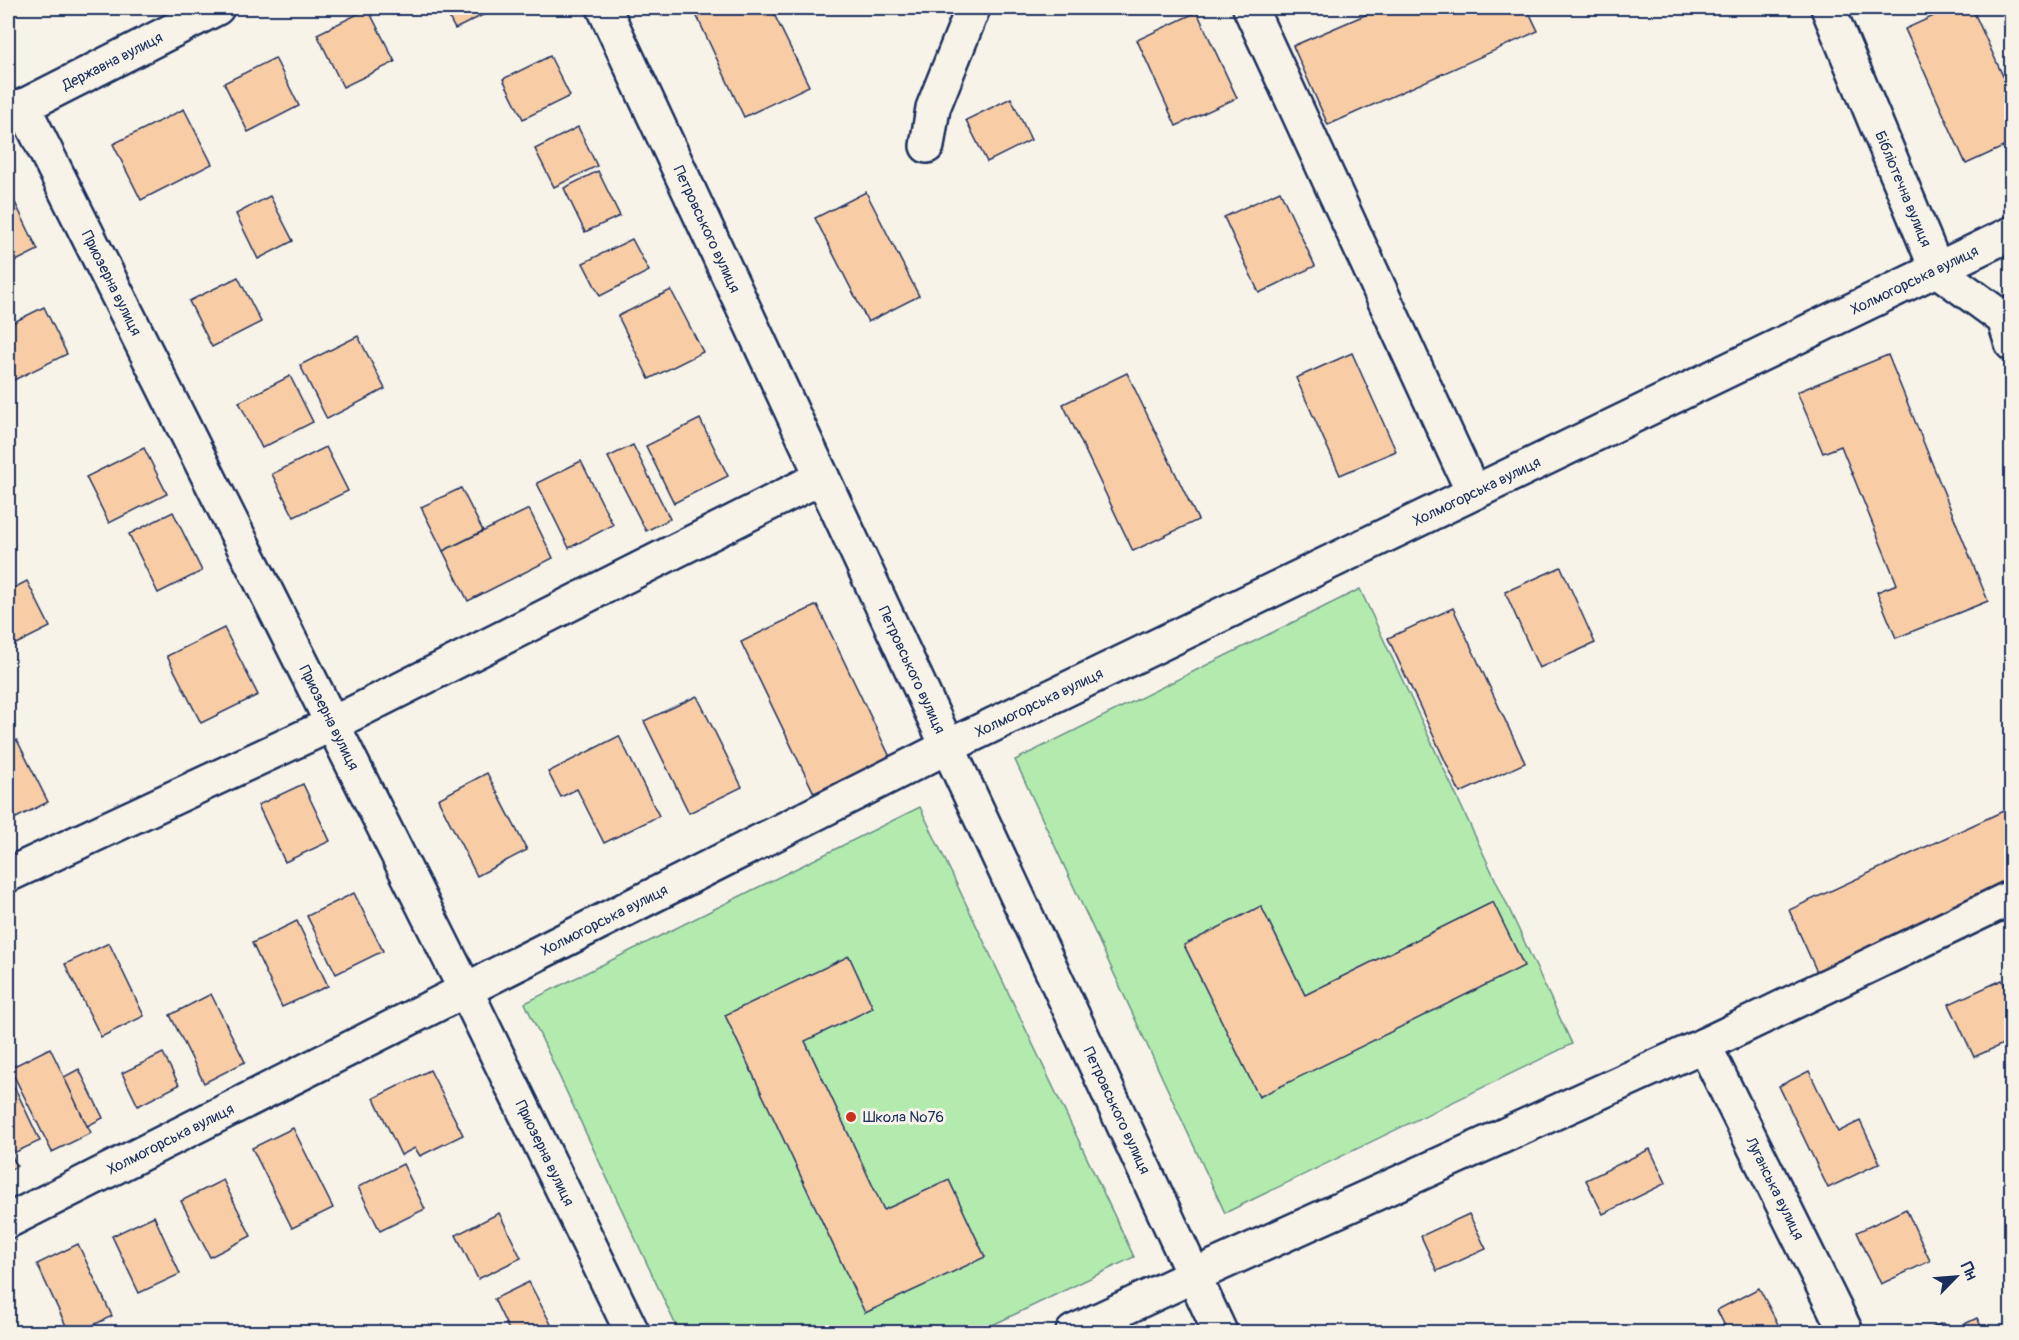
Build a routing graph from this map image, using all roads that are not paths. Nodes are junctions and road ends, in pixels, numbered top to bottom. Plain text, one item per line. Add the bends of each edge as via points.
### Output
1 (217, 8) edge
2 (603, 8) edge
3 (973, 8) edge
4 (1250, 8) edge
5 (1828, 8) edge
6 (15, 110) edge
7 (927, 146) dead end
8 (2012, 232) edge
9 (1937, 270) junction
10 (2012, 344) edge
11 (822, 477) junction
12 (1473, 492) junction
13 (332, 724) junction
14 (947, 747) junction
15 (8, 875) edge
16 (2012, 897) edge
17 (466, 991) junction
18 (1704, 1045) junction
19 (8, 1221) edge
20 (1193, 1276) junction
21 (632, 1332) edge
22 (1073, 1332) edge
23 (1220, 1332) edge
24 (1846, 1332) edge

1 - 6 street, Державна вулиця
2 - 11 street, Петровського вулиця
3 - 7 street via 933,108
4 - 12 street
5 - 9 street, Бібліотечна вулиця
6 - 13 street, Приозерна вулиця
8 - 9 street, Холмогорська вулиця
9 - 10 street via 2004,319
9 - 12 street, Холмогорська вулиця
11 - 13 street
11 - 14 street, Петровського вулиця
12 - 14 street, Холмогорська вулиця
13 - 15 street
13 - 17 street, Приозерна вулиця
14 - 17 street, Холмогорська вулиця
14 - 20 street, Петровського вулиця
16 - 18 street
17 - 19 street, Холмогорська вулиця
17 - 21 street, Приозерна вулиця
18 - 20 street
18 - 24 street, Луганська вулиця
20 - 22 street
20 - 23 street, Петровського вулиця

